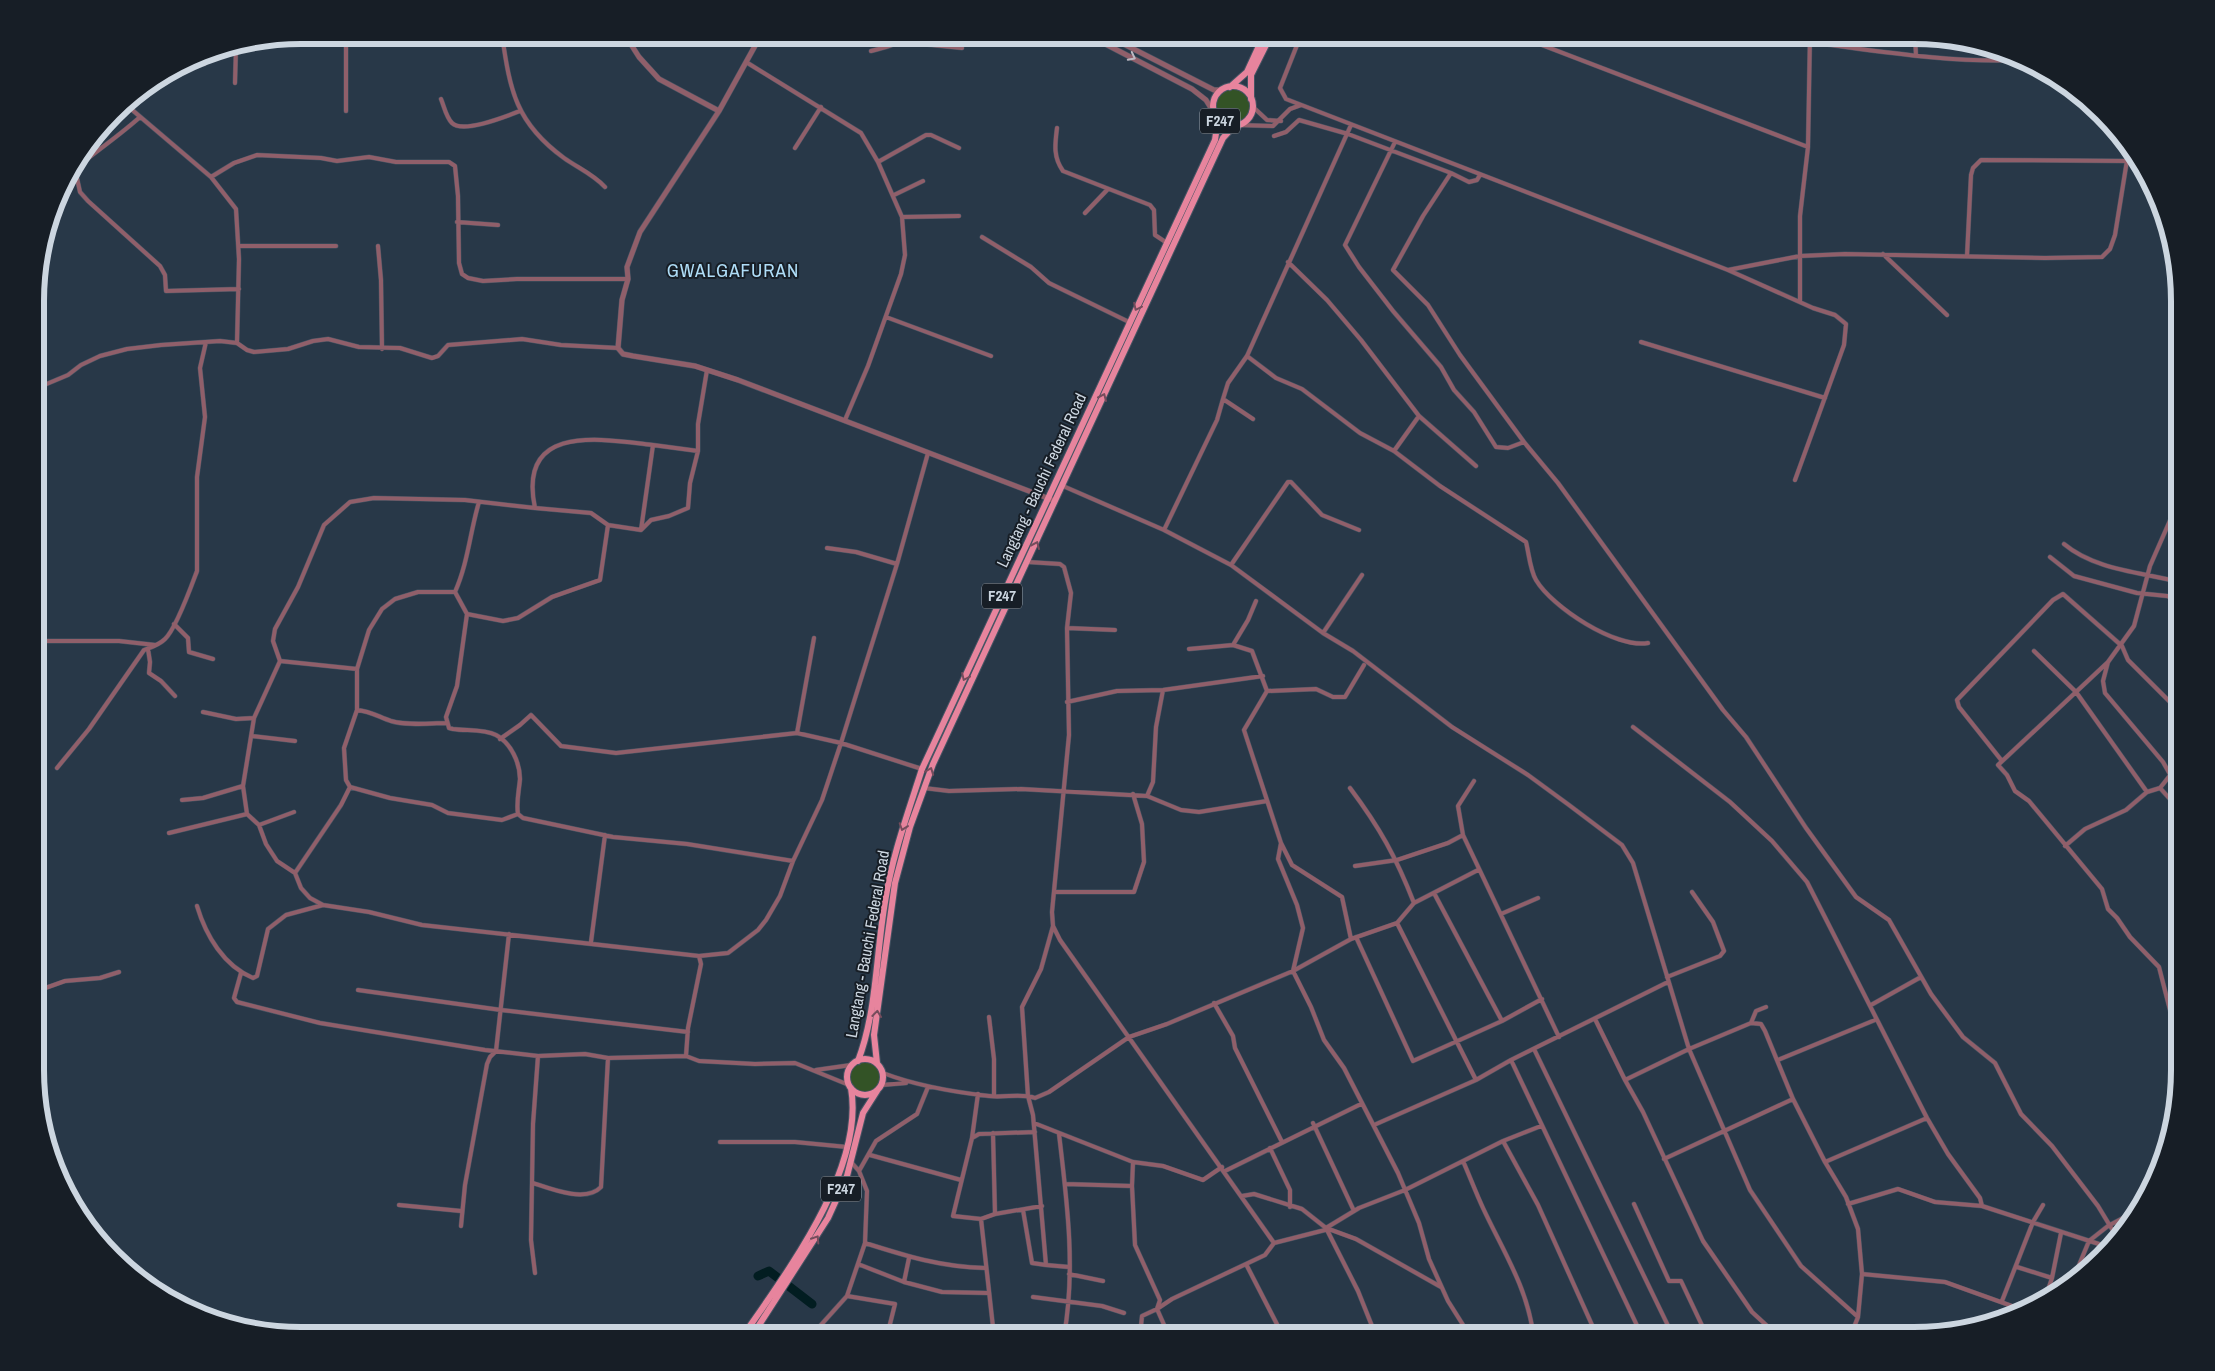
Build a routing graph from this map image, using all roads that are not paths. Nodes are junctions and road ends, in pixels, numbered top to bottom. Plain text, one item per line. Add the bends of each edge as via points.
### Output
1 (346, 44) edge
2 (504, 44) edge
3 (630, 44) edge
4 (756, 44) edge
5 (888, 44) edge
6 (922, 44) edge
7 (1105, 44) edge
8 (1124, 44) edge
9 (1260, 44) edge
10 (1266, 44) edge
11 (1297, 44) edge
12 (1539, 44) edge
13 (1810, 44) edge
14 (1825, 44) edge
15 (1915, 44) edge
16 (962, 48) dead end
17 (871, 51) dead end
18 (236, 52) edge
19 (1916, 56) junction
20 (2005, 60) edge
21 (746, 62) junction
22 (235, 83) dead end
23 (1230, 87) junction
24 (1221, 90) junction
25 (440, 99) dead end
26 (1252, 103) junction
27 (1301, 105) junction
28 (822, 107) junction
29 (130, 108) edge
30 (346, 111) dead end
31 (719, 111) junction
32 (520, 112) junction
33 (1214, 113) junction
34 (140, 117) junction
35 (1218, 120) junction
36 (1281, 121) junction
37 (1350, 125) junction
38 (1236, 126) junction
39 (1057, 128) dead end
40 (1348, 134) junction
41 (1274, 136) dead end
42 (1394, 142) junction
43 (1808, 147) junction
44 (795, 148) dead end
45 (959, 148) dead end
46 (1391, 151) junction
47 (87, 158) edge
48 (2128, 161) joint
49 (878, 162) junction
50 (1451, 173) junction
51 (1480, 175) junction
52 (76, 176) edge
53 (210, 177) junction
54 (923, 181) dead end
55 (605, 187) dead end
56 (1108, 189) junction
57 (894, 195) junction
58 (1085, 213) dead end
59 (958, 216) dead end
60 (902, 217) junction
61 (457, 222) junction
62 (498, 225) dead end
63 (982, 236) dead end
64 (1167, 243) junction
65 (239, 246) junction
66 (336, 246) dead end
67 (378, 246) dead end
68 (1882, 254) junction
69 (1800, 256) junction
70 (1967, 256) junction
71 (1288, 262) junction
72 (1728, 270) junction
73 (628, 279) junction
74 (239, 289) junction
75 (1800, 301) junction
76 (1947, 315) dead end
77 (886, 317) junction
78 (1129, 322) junction
79 (206, 342) junction
80 (237, 342) junction
81 (1641, 342) dead end
82 (618, 348) junction
83 (382, 349) junction
84 (991, 356) dead end
85 (1247, 356) junction
86 (707, 370) junction
87 (44, 385) edge
88 (1825, 398) junction
89 (1223, 400) junction
90 (1419, 416) junction
91 (1253, 419) dead end
92 (845, 420) junction
93 (1524, 442) junction
94 (653, 445) junction
95 (698, 451) junction
96 (1394, 451) junction
97 (928, 453) junction
98 (1476, 466) dead end
99 (1796, 480) dead end
100 (1063, 486) junction
101 (1047, 498) junction
102 (1056, 501) junction
103 (480, 502) junction
104 (535, 508) junction
105 (2171, 519) edge
106 (608, 525) junction
107 (641, 530) junction
108 (1164, 530) junction
109 (1359, 530) dead end
110 (2064, 544) dead end
111 (827, 548) dead end
112 (2050, 557) dead end
113 (1028, 562) junction
114 (897, 564) junction
115 (1231, 565) junction
116 (2149, 574) junction
117 (1362, 575) dead end
118 (2171, 580) edge
119 (456, 592) junction
120 (2143, 594) junction
121 (2171, 599) edge
122 (1256, 601) dead end
123 (467, 614) junction
124 (174, 624) junction
125 (1067, 628) junction
126 (1115, 630) dead end
127 (1323, 633) junction
128 (814, 638) dead end
129 (44, 641) edge
130 (1648, 643) dead end
131 (157, 645) junction
132 (1232, 645) junction
133 (2122, 646) junction
134 (148, 648) junction
135 (1189, 649) dead end
136 (2034, 651) dead end
137 (213, 659) dead end
138 (280, 661) junction
139 (2108, 662) junction
140 (1364, 665) dead end
141 (357, 669) junction
142 (1263, 676) junction
143 (1164, 690) junction
144 (1267, 691) junction
145 (2076, 692) junction
146 (175, 696) dead end
147 (1068, 702) junction
148 (2171, 702) edge
149 (357, 710) junction
150 (203, 712) dead end
151 (254, 718) junction
152 (447, 723) junction
153 (1632, 727) dead end
154 (797, 733) junction
155 (251, 736) junction
156 (500, 739) junction
157 (295, 741) dead end
158 (841, 743) junction
159 (2002, 761) junction
160 (57, 768) dead end
161 (922, 769) junction
162 (2171, 776) joint
163 (1474, 782) dead end
164 (243, 786) junction
165 (350, 787) junction
166 (924, 788) junction
167 (1350, 788) dead end
168 (2160, 788) junction
169 (1063, 791) junction
170 (2147, 792) junction
171 (1133, 794) junction
172 (1147, 796) junction
173 (182, 800) dead end
174 (2171, 800) edge
175 (1267, 801) junction
176 (294, 812) dead end
177 (247, 814) junction
178 (518, 814) junction
179 (259, 825) junction
180 (169, 834) dead end
181 (605, 835) junction
182 (1462, 835) junction
183 (1281, 842) junction
184 (2065, 846) junction
185 (1397, 860) junction
186 (793, 861) junction
187 (1355, 866) dead end
188 (1478, 870) junction
189 (295, 873) junction
190 (1054, 892) junction
191 (1692, 892) dead end
192 (1434, 893) junction
193 (1538, 898) dead end
194 (1414, 903) junction
195 (323, 905) junction
196 (197, 906) dead end
197 (1501, 914) junction
198 (1397, 922) junction
199 (1053, 926) junction
200 (509, 934) junction
201 (1356, 937) junction
202 (1351, 939) junction
203 (591, 942) junction
204 (698, 956) junction
205 (1293, 971) junction
206 (119, 972) dead end
207 (241, 973) junction
208 (1921, 977) junction
209 (1668, 980) junction
210 (44, 988) edge
211 (358, 990) dead end
212 (1542, 999) junction
213 (1214, 1003) junction
214 (1871, 1005) junction
215 (1766, 1007) dead end
216 (501, 1010) junction
217 (2171, 1014) edge
218 (989, 1017) dead end
219 (1502, 1020) junction
220 (1595, 1020) junction
221 (1876, 1020) junction
222 (1751, 1023) junction
223 (688, 1032) junction
224 (1129, 1037) junction
225 (1560, 1037) junction
226 (1457, 1042) junction
227 (1689, 1048) junction
228 (1534, 1049) junction
229 (496, 1051) junction
230 (538, 1056) junction
231 (686, 1056) junction
232 (608, 1058) junction
233 (858, 1060) junction
234 (1510, 1060) junction
235 (1778, 1060) junction
236 (877, 1063) junction
237 (851, 1066) junction
238 (814, 1070) junction
239 (883, 1073) junction
240 (1476, 1080) junction
241 (1625, 1080) junction
242 (908, 1083) junction
243 (882, 1085) junction
244 (850, 1086) junction
245 (928, 1087) junction
246 (876, 1091) junction
247 (978, 1094) junction
248 (994, 1096) junction
249 (1028, 1096) junction
250 (1793, 1099) junction
251 (1361, 1104) junction
252 (1927, 1118) junction
253 (1034, 1123) junction
254 (1314, 1124) junction
255 (1374, 1125) junction
256 (1541, 1126) junction
257 (1724, 1131) junction
258 (1035, 1132) junction
259 (993, 1133) junction
260 (1059, 1134) junction
261 (972, 1138) junction
262 (1503, 1141) junction
263 (720, 1142) dead end
264 (1282, 1142) junction
265 (847, 1147) junction
266 (1270, 1148) junction
267 (870, 1155) junction
268 (1664, 1158) junction
269 (1463, 1161) junction
270 (851, 1162) junction
271 (1133, 1162) junction
272 (1825, 1162) junction
273 (1223, 1169) junction
274 (860, 1171) junction
275 (961, 1180) junction
276 (534, 1183) junction
277 (1065, 1184) junction
278 (1132, 1186) junction
279 (1405, 1190) junction
280 (1242, 1196) junction
281 (1634, 1204) dead end
282 (1848, 1204) junction
283 (399, 1205) dead end
284 (2043, 1205) dead end
285 (1042, 1206) junction
286 (1982, 1206) junction
287 (1290, 1207) junction
288 (1022, 1210) junction
289 (1354, 1211) junction
290 (461, 1212) junction
291 (995, 1214) junction
292 (2125, 1217) edge
293 (981, 1219) junction
294 (2033, 1222) junction
295 (461, 1226) dead end
296 (2108, 1226) junction
297 (1326, 1229) junction
298 (2061, 1233) junction
299 (2114, 1233) edge
300 (2089, 1241) junction
301 (865, 1243) junction
302 (1274, 1243) junction
303 (2102, 1245) edge
304 (909, 1258) junction
305 (858, 1264) junction
306 (1246, 1264) junction
307 (1046, 1265) junction
308 (1069, 1267) junction
309 (2017, 1267) junction
310 (986, 1268) junction
311 (2077, 1269) edge
312 (535, 1273) dead end
313 (1069, 1274) junction
314 (1862, 1274) junction
315 (2052, 1278) junction
316 (1103, 1281) dead end
317 (904, 1282) junction
318 (1441, 1286) junction
319 (779, 1289) junction
320 (2048, 1290) edge
321 (988, 1293) junction
322 (848, 1296) junction
323 (1034, 1297) dead end
324 (2002, 1301) junction
325 (1068, 1302) junction
326 (2016, 1307) edge
327 (1157, 1309) junction
328 (1124, 1313) dead end
329 (1858, 1318) junction
330 (750, 1327) edge
331 (757, 1327) edge
332 (820, 1327) edge
333 (891, 1327) edge
334 (993, 1327) edge
335 (1065, 1327) edge
336 (1141, 1327) edge
337 (1165, 1327) edge
338 (1278, 1327) edge
339 (1372, 1327) edge
340 (1465, 1327) edge
341 (1532, 1327) edge
342 (1593, 1327) edge
343 (1638, 1327) edge
344 (1669, 1327) edge
345 (1703, 1327) edge
346 (1767, 1327) edge
347 (1855, 1327) edge

1 - 30 street
2 - 32 street
3 - 31 street via 659,79
4 - 21 street
5 - 17 street
6 - 16 street
7 -> 33 street via 1192,89 1206,100
8 - 24 street via 1214,90
9 - 23 main road, F247 via 1247,72
10 - 26 main road, F247 via 1251,75
11 - 27 street via 1280,88 1286,100
12 - 43 street
13 - 43 street
14 - 19 street
15 - 19 street
18 - 22 street
19 - 20 street
21 - 28 street
21 - 31 street
23 - 24 main road, F247
23 - 26 main road, F247 via 1240,88
24 - 33 main road, F247 via 1214,100
25 - 32 street via 453,124 458,127
26 - 36 street via 1267,120
26 - 38 main road, F247 via 1248,118
27 - 36 street via 1290,109
27 - 37 street
28 - 44 street
28 - 49 street via 861,133
29 - 34 street
31 - 73 street via 640,232 626,267
32 - 55 street via 528,126 548,146 596,177
33 - 35 main road, F247
34 - 47 street
34 - 53 street
35 - 38 main road, F247
35 - 64 main road, Langtang - Bauchi Federal Road / F247 via 1215,140
36 - 38 street via 1273,126
37 - 40 street
37 - 42 street
100 -> 38 main road, Langtang - Bauchi Federal Road / F247 via 1223,138
39 - 56 street via 1054,147 1063,171
40 - 41 street via 1299,120 1286,132
40 - 46 street
40 - 71 street
42 - 46 street
42 - 51 street
43 - 69 street via 1800,216
45 - 49 street via 926,135
46 - 50 street
46 - 93 street via 1345,245 1387,304 1441,367 1496,447 1508,448
48 - 70 street via 2115,235 2110,250 2102,257
48 - 70 street via 1981,160 1971,175
49 - 57 street
50 - 51 street via 1469,182 1477,180
50 - 93 street via 1422,216 1393,270 1428,305
51 - 72 street
52 - 74 street via 80,192 88,201 160,266 166,291
53 - 61 street via 234,163 257,155 337,161 369,157 396,162 449,162 455,166
53 - 65 street via 236,209
54 - 57 street
56 - 58 street
56 - 64 street via 1150,206 1154,210 1155,235
57 - 60 street
59 - 60 street
60 - 77 street via 904,265
61 - 62 street
61 - 73 street via 460,268 468,278 483,281
63 - 78 street via 1031,267 1049,283
64 -> 78 main road, Langtang - Bauchi Federal Road / F247
65 - 66 street
65 - 74 street
67 - 83 street
68 - 69 street
68 - 70 street
68 - 76 street
69 - 72 street
69 - 75 street
71 - 85 street
71 - 90 street via 1350,327
72 - 75 street
73 - 82 street via 622,300
74 - 80 street
75 - 88 street via 1835,314 1846,324 1844,345
77 - 84 street
77 - 92 street
78 - 101 main road, Langtang - Bauchi Federal Road / F247
79 - 80 street
79 - 87 street via 128,349 100,356
79 - 124 street via 200,368 205,417 197,477 197,571
80 - 83 street via 254,352 288,349 322,339
81 - 88 street
82 - 83 street via 522,339 448,345 432,358 400,348
82 - 86 street via 623,354
85 - 89 street via 1228,382
85 - 96 street via 1276,378 1302,389 1360,433
86 - 92 street
86 - 95 street via 698,424
88 - 99 street
89 - 91 street
89 - 108 street via 1217,420
90 - 96 street
90 - 98 street
92 - 97 street
93 - 208 street via 1558,483 1746,737 1856,897 1889,920
94 - 95 street
94 - 104 street via 595,438 556,446 536,468
94 - 107 street
95 - 107 street via 688,508 651,520
96 - 130 street via 1440,486 1526,542 1536,580 1562,607 1596,631
97 - 101 street
97 - 114 street
100 - 102 main road, Langtang - Bauchi Federal Road / F247
100 - 108 street
101 - 102 street
101 -> 161 main road, Langtang - Bauchi Federal Road / F247
113 -> 102 main road, Langtang - Bauchi Federal Road / F247
103 - 104 street
103 - 119 street via 472,526 465,570
103 - 138 street via 374,498 350,502 343,507 324,525 298,587 275,629 273,641
104 - 106 street via 592,513
105 - 116 street
106 - 107 street
106 - 123 street via 600,580 552,597 518,618 503,621
108 - 115 street
109 - 115 street via 1322,515 1288,482
110 - 116 street via 2078,556
111 - 114 street
112 - 120 street via 2074,576
113 - 125 street via 1064,567 1071,593
166 -> 113 main road, Langtang - Bauchi Federal Road / F247
114 - 158 street
115 - 127 street
116 - 118 street
116 - 120 street
117 - 127 street
119 - 123 street
119 - 141 street via 418,592 395,599 382,610 369,630
120 - 121 street
120 - 133 street via 2138,618
122 - 132 street
123 - 152 street via 458,680 446,716
124 - 131 street via 168,636
124 - 137 street via 188,638 189,652
125 - 126 street
125 - 147 street
127 - 209 street via 1353,651 1445,722 1528,775 1622,845 1633,863
128 - 154 street
129 - 131 street via 119,641
131 - 134 street
132 - 135 street
132 - 142 street via 1252,650
133 - 139 street
133 - 148 street via 2128,660
133 - 159 street via 2063,594 2053,600 1957,700 1959,707
134 - 146 street via 148,673
134 - 160 street via 137,658 89,730
136 - 145 street
138 - 141 street
138 - 151 street
139 - 145 street
139 - 162 street via 2103,681 2108,698 2163,762
140 - 144 street via 1345,697 1333,697 1316,689
141 - 149 street
142 - 143 street
142 - 144 street
143 - 147 street via 1117,691
143 - 172 street via 1156,727 1153,782
144 - 175 street via 1244,730
145 - 159 street
145 - 170 street
147 - 169 street via 1069,735
149 - 152 street via 371,711 403,723
149 - 165 street via 344,748 346,780
150 - 151 street via 236,719
151 - 155 street
152 - 156 street via 448,728 483,732 497,735
153 - 214 street via 1730,802 1772,841 1807,882
154 - 156 street via 616,753 561,746 530,714 520,726
154 - 158 street
155 - 157 street
155 - 164 street
156 - 178 street via 511,748 516,760 520,777
158 - 161 street
158 - 186 street via 822,800
159 - 184 street via 1998,765 2015,791 2029,801
161 -> 233 main road, Langtang - Bauchi Federal Road / F247 via 892,866 866,1040
162 - 168 street
163 - 182 street via 1458,806
164 - 173 street via 203,798
164 - 177 street
165 - 178 street via 432,805 448,814 502,820
165 - 189 street via 342,805
166 - 169 street
236 -> 166 main road, Langtang - Bauchi Federal Road / F247 via 874,1035 890,912 902,857
167 - 185 street via 1377,824
168 - 170 street
168 - 174 street
169 - 171 street
169 - 190 street
170 - 184 street via 2126,810 2085,829
171 - 172 street
171 - 190 street via 1142,824 1144,862 1134,892
172 - 175 street via 1181,810 1199,812
175 - 183 street
176 - 179 street
177 - 179 street
177 - 180 street
178 - 181 street via 523,818
179 - 189 street via 277,861
181 - 186 street
181 - 203 street
182 - 185 street
182 - 188 street
183 - 202 street via 1292,865 1342,897
183 - 205 street via 1278,859 1303,928
184 - 217 street via 2102,889 2108,909 2159,967
185 - 187 street
185 - 194 street
186 - 204 street via 780,896 758,930 728,953
188 - 192 street
188 - 197 street
189 - 195 street via 300,888
190 - 199 street
191 - 209 street via 1713,922 1724,951 1720,956
192 - 194 street
192 - 219 street
193 - 197 street
194 - 198 street
195 - 200 street via 422,925
195 - 207 street via 282,918 268,929 255,978
196 - 207 street via 226,962
197 - 212 street
198 - 201 street
198 - 226 street
199 - 224 street
199 - 249 street via 1041,969 1022,1008
200 - 203 street
200 - 216 street
201 - 202 street
201 - 226 street via 1413,1061
202 - 205 street
203 - 204 street
204 - 223 street via 701,964
205 - 213 street
205 - 251 street via 1312,1007 1324,1040 1344,1068
206 - 210 street via 100,978 64,981
207 - 229 street via 234,998 240,1003 314,1022
208 - 214 street
208 - 296 street via 1963,1038 1995,1063 2022,1114 2052,1146 2098,1206
209 - 220 street
209 - 227 street
211 - 216 street
212 - 219 street
212 - 225 street
213 - 224 street
213 - 264 street via 1233,1036 1235,1048
214 - 221 street
215 - 222 street via 1756,1011
216 - 223 street
216 - 229 street
218 - 248 street
219 - 226 street
220 - 225 street
220 - 241 street
221 - 235 street
221 - 252 street
222 - 227 street
222 - 235 street via 1760,1024
223 - 231 street
224 - 249 street via 1049,1092 1035,1098
224 - 273 street
225 - 228 street
226 - 240 street
227 - 241 street
227 - 257 street
228 - 234 street
228 - 344 street
229 - 230 street
229 - 290 street via 488,1064
230 - 232 street via 585,1054
230 - 276 street
231 - 232 street
231 - 238 street via 755,1064 796,1063
232 - 276 street via 601,1187 598,1191 582,1194
233 - 236 main road via 870,1059
233 - 237 main road, F247
234 - 240 street
234 - 256 street
235 - 250 street
236 - 239 main road, F247
237 - 238 street
237 - 244 main road, F247 via 847,1077
238 - 244 street
239 - 242 street
239 - 243 main road
240 - 255 street
241 - 268 street
242 - 243 street
242 - 245 street
243 - 246 main road, F247
244 - 246 main road via 861,1095
244 - 265 main road, F247 via 854,1112
245 - 247 street
245 - 267 street via 917,1114 880,1137
246 - 270 main road, F247 via 863,1113
247 - 248 street
247 - 261 street
248 - 249 street
249 - 253 street
250 - 257 street
250 - 272 street
251 - 254 street
251 - 255 street
252 - 272 street
252 - 286 street via 1980,1198
253 - 258 street
253 - 260 street
254 - 264 street
254 - 289 street
255 - 279 street
256 - 262 street
256 - 343 street
257 - 268 street
257 - 329 street via 1750,1190 1792,1255
258 - 259 street
258 - 285 street
259 - 261 street
259 - 291 street
260 - 271 street
260 - 277 street
261 - 275 street
262 - 269 street
262 - 342 street via 1538,1205
263 - 265 street via 796,1142
264 - 266 street
265 - 319 main road, F247 via 821,1214
266 - 273 street
266 - 287 street via 1290,1190
267 - 274 street
267 - 275 street
268 - 346 street via 1703,1241 1752,1312
269 - 279 street
269 - 341 street via 1482,1207 1510,1260 1530,1309
270 - 274 street
319 -> 270 main road, F247 via 790,1280 828,1218
271 - 273 street via 1163,1166 1203,1180
271 - 278 street
272 - 282 street
273 - 280 street
274 - 301 street via 868,1198
275 - 293 street via 953,1216
276 - 312 street via 531,1240
277 - 278 street
277 - 308 street via 1070,1230
278 - 327 street via 1135,1245 1160,1300
279 - 289 street
279 - 318 street
280 - 287 street via 1254,1194
280 - 302 street
281 - 345 street via 1669,1281 1681,1282
282 - 286 street via 1898,1188 1935,1202
282 - 314 street via 1858,1229
283 - 290 street
284 - 294 street
285 - 288 street
285 - 307 street
286 - 294 street
287 - 297 street via 1302,1209
288 - 291 street
288 - 307 street via 1032,1263
289 - 297 street
290 - 295 street
291 - 293 street
292 - 296 street
293 - 310 street
294 - 298 street
294 - 309 street
296 - 299 street
296 - 300 street
297 - 302 street
297 - 318 street via 1356,1239
297 - 339 street
298 - 300 street
298 - 315 street
300 - 303 street
300 - 311 street
301 - 304 street
301 - 305 street
302 - 306 street via 1265,1255
304 - 310 street via 954,1267
304 - 317 street
305 - 317 street
305 - 322 street
306 - 327 street
306 - 338 street
307 - 308 street
308 - 313 street
309 - 315 street
309 - 324 street
310 - 321 street
313 - 316 street
313 - 325 street
314 - 324 street via 1944,1282
314 - 329 street
315 - 320 street
317 - 321 street via 942,1292
318 - 340 street
319 - 330 main road, F247
319 - 331 main road, F247
321 - 334 street
322 - 332 street
322 - 333 street via 895,1304
323 - 325 street
324 - 326 street
325 - 328 street via 1102,1306
325 - 335 street
327 - 336 street via 1142,1316
327 - 337 street
329 - 347 street

